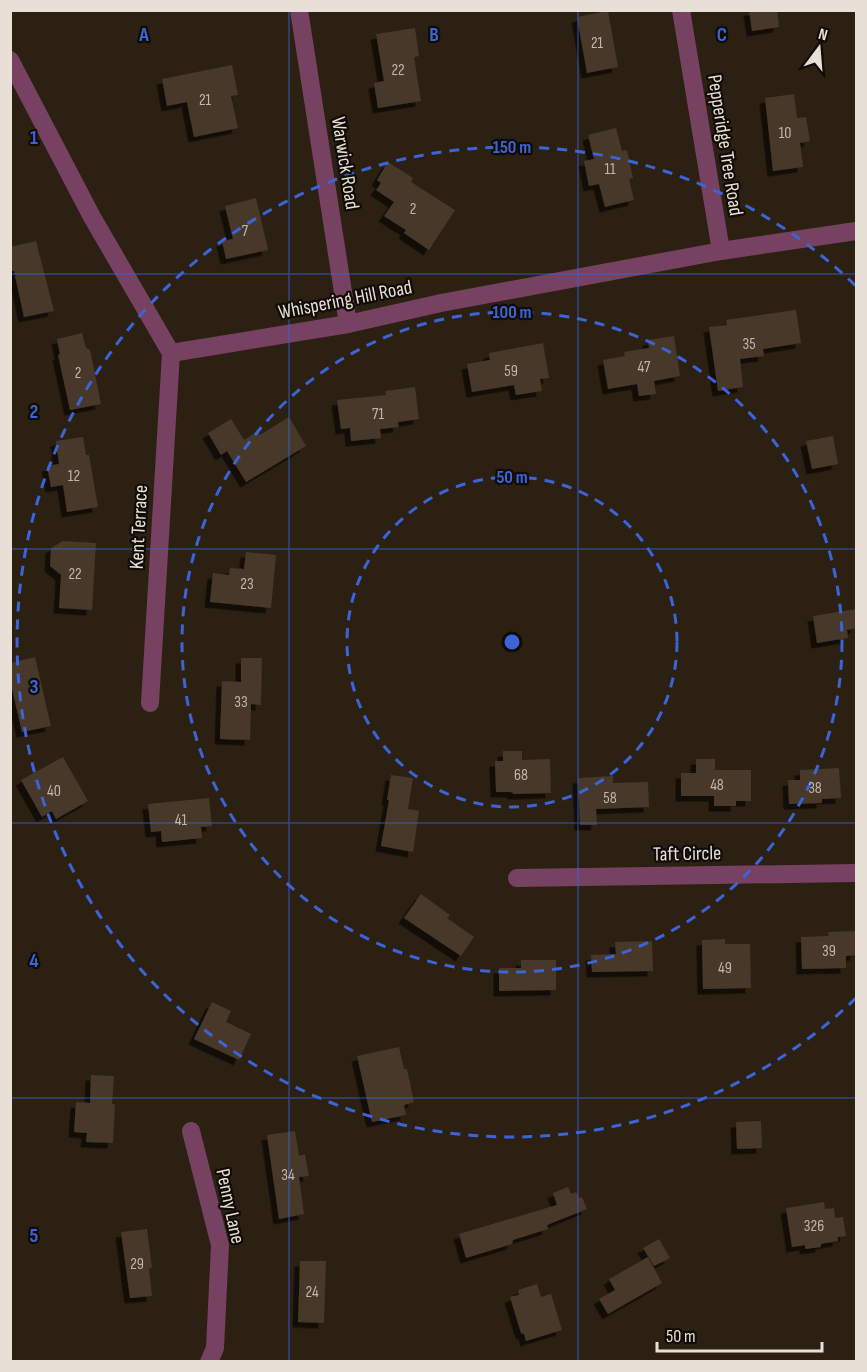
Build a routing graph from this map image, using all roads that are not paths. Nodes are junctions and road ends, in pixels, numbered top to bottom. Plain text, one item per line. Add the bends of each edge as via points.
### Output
1 (298, 10) edge
2 (681, 10) edge
3 (10, 60) edge
4 (856, 231) edge
5 (721, 251) junction
6 (348, 324) junction
7 (171, 353) junction
8 (150, 703) dead end
9 (856, 873) edge
10 (517, 878) dead end
11 (191, 1131) dead end
12 (210, 1362) edge

1 - 6 street, Warwick Road
2 - 5 street, Pepperidge Tree Road
3 - 7 street via 92,218
4 - 5 street, Whispering Hill Road
5 - 6 street, Whispering Hill Road
6 - 7 street, Whispering Hill Road
7 - 8 street, Kent Terrace
9 - 10 street, Taft Circle
11 - 12 street, Penny Lane via 220,1245 215,1348

